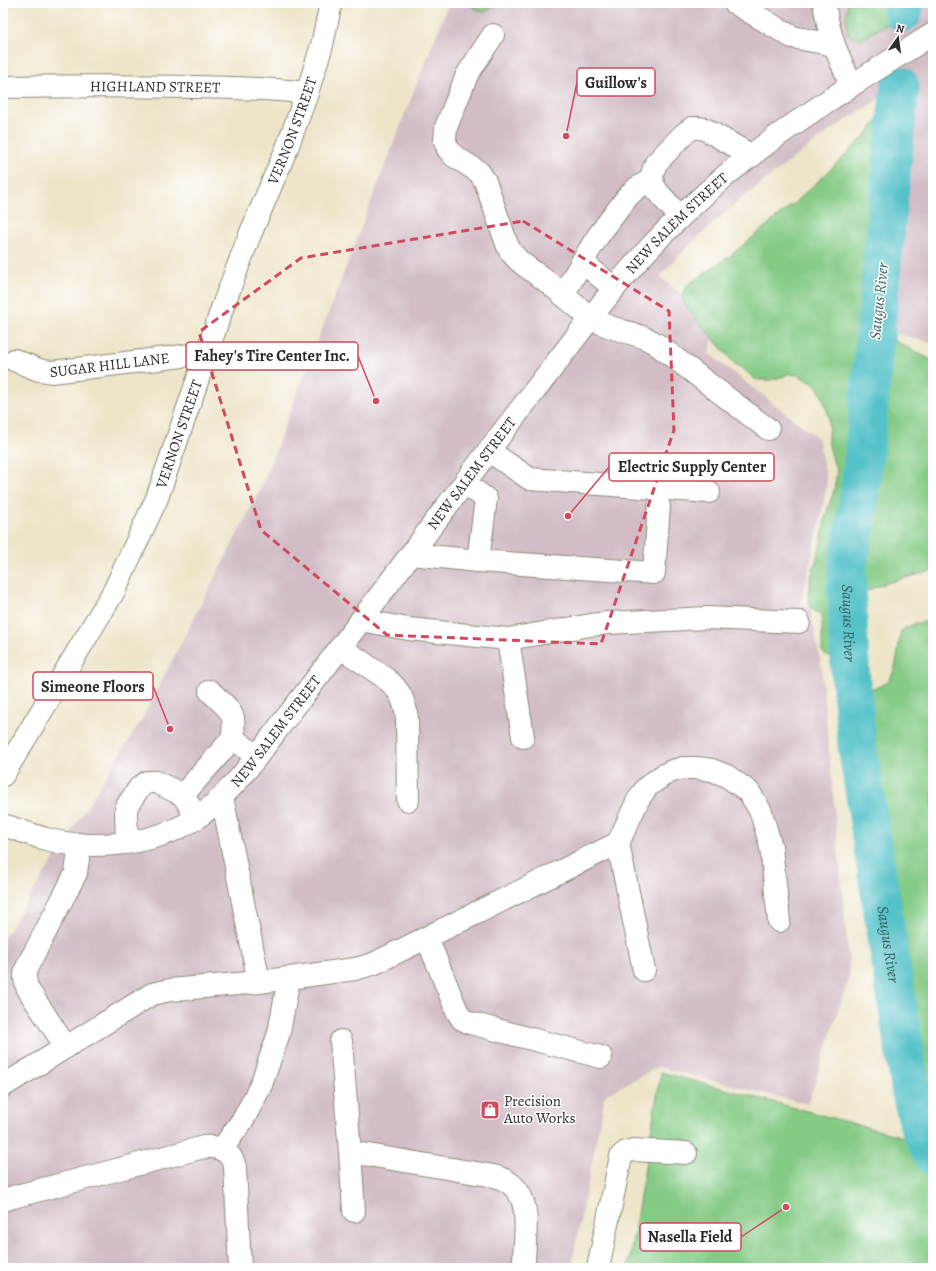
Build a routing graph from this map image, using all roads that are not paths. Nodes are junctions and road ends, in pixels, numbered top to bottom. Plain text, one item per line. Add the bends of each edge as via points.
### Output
1 (331, 3) edge
2 (735, 3) edge
3 (824, 3) edge
4 (933, 34) edge
5 (493, 35) dead end
6 (834, 45) junction
7 (851, 85) junction
8 (3, 87) edge
9 (306, 93) junction
10 (752, 156) junction
11 (652, 179) junction
12 (680, 217) junction
13 (582, 262) junction
14 (614, 288) junction
15 (563, 295) junction
16 (591, 317) junction
17 (207, 353) junction
18 (14, 360) dead end
19 (768, 428) dead end
20 (489, 451) junction
21 (464, 483) junction
22 (709, 492) dead end
23 (659, 506) dead end
24 (411, 554) junction
25 (478, 561) junction
26 (362, 620) junction
27 (799, 622) dead end
28 (508, 640) junction
29 (340, 648) junction
30 (210, 691) dead end
31 (233, 738) junction
32 (524, 738) dead end
33 (256, 756) junction
34 (3, 775) edge
35 (183, 794) junction
36 (222, 797) junction
37 (408, 800) dead end
38 (197, 818) junction
39 (3, 825) edge
40 (127, 842) junction
41 (618, 843) junction
42 (80, 844) junction
43 (778, 921) dead end
44 (427, 938) junction
45 (644, 970) dead end
46 (289, 978) junction
47 (259, 982) junction
48 (341, 1041) dead end
49 (66, 1047) junction
50 (601, 1057) dead end
51 (3, 1086) edge
52 (222, 1149) junction
53 (350, 1152) junction
54 (686, 1153) dead end
55 (3, 1200) edge
56 (354, 1211) dead end
57 (240, 1268) edge
58 (523, 1268) edge
59 (598, 1268) edge

1 - 9 street, VERNON STREET via 322,45
2 - 6 street via 792,37
3 - 6 street
4 - 7 street, NEW SALEM STREET
5 - 15 street via 462,85 445,132 446,145 454,156 479,172 485,181 512,254
6 - 7 street
7 - 10 street, NEW SALEM STREET
8 - 9 street, HIGHLAND STREET via 278,89
9 - 17 street, VERNON STREET via 287,148 249,237
10 - 11 street via 706,129 692,128 656,163
10 - 12 street, NEW SALEM STREET via 730,172
11 - 12 street via 656,190
11 - 13 street via 628,196
12 - 14 street, NEW SALEM STREET
13 - 14 street
13 - 15 street
14 - 16 street, NEW SALEM STREET
15 - 16 street
16 - 19 street via 602,324 641,335 655,343
16 - 20 street, NEW SALEM STREET
17 - 18 street, SUGAR HILL LANE via 52,372
17 - 34 street, VERNON STREET via 157,498 114,591
20 - 21 street, NEW SALEM STREET
20 - 22 street via 530,479
21 - 24 street, NEW SALEM STREET
21 - 25 street via 486,499
23 - 25 street via 654,573
24 - 25 street
24 - 26 street, NEW SALEM STREET
26 - 28 street via 408,629
26 - 29 street, NEW SALEM STREET
27 - 28 street via 707,618 608,623
28 - 32 street
29 - 33 street, NEW SALEM STREET
29 - 37 street via 388,679 402,696 407,718
30 - 31 street via 232,716
31 - 33 street
31 - 35 street
33 - 36 street, NEW SALEM STREET
35 - 38 street
35 - 40 street via 156,782 142,785 126,810
36 - 38 street, NEW SALEM STREET
36 - 47 street
38 - 40 street, NEW SALEM STREET via 167,832
39 - 42 street, NEW SALEM STREET via 45,839
40 - 42 street, NEW SALEM STREET
41 - 43 street via 638,800 648,787 662,776 672,770 683,768 712,770 727,776 750,792 761,812 771,847
41 - 44 street
41 - 45 street
42 - 49 street via 76,872 25,975 29,991
44 - 46 street via 367,966
44 - 50 street via 460,1017 478,1025
46 - 47 street
46 - 52 street via 279,1034 261,1085 244,1118
47 - 49 street via 152,994
48 - 53 street
49 - 51 street
52 - 55 street via 215,1146 204,1147
52 - 57 street via 231,1157 235,1167
53 - 56 street
53 - 58 street via 494,1176 507,1181 521,1196 526,1209
54 - 59 street via 630,1150 621,1156

